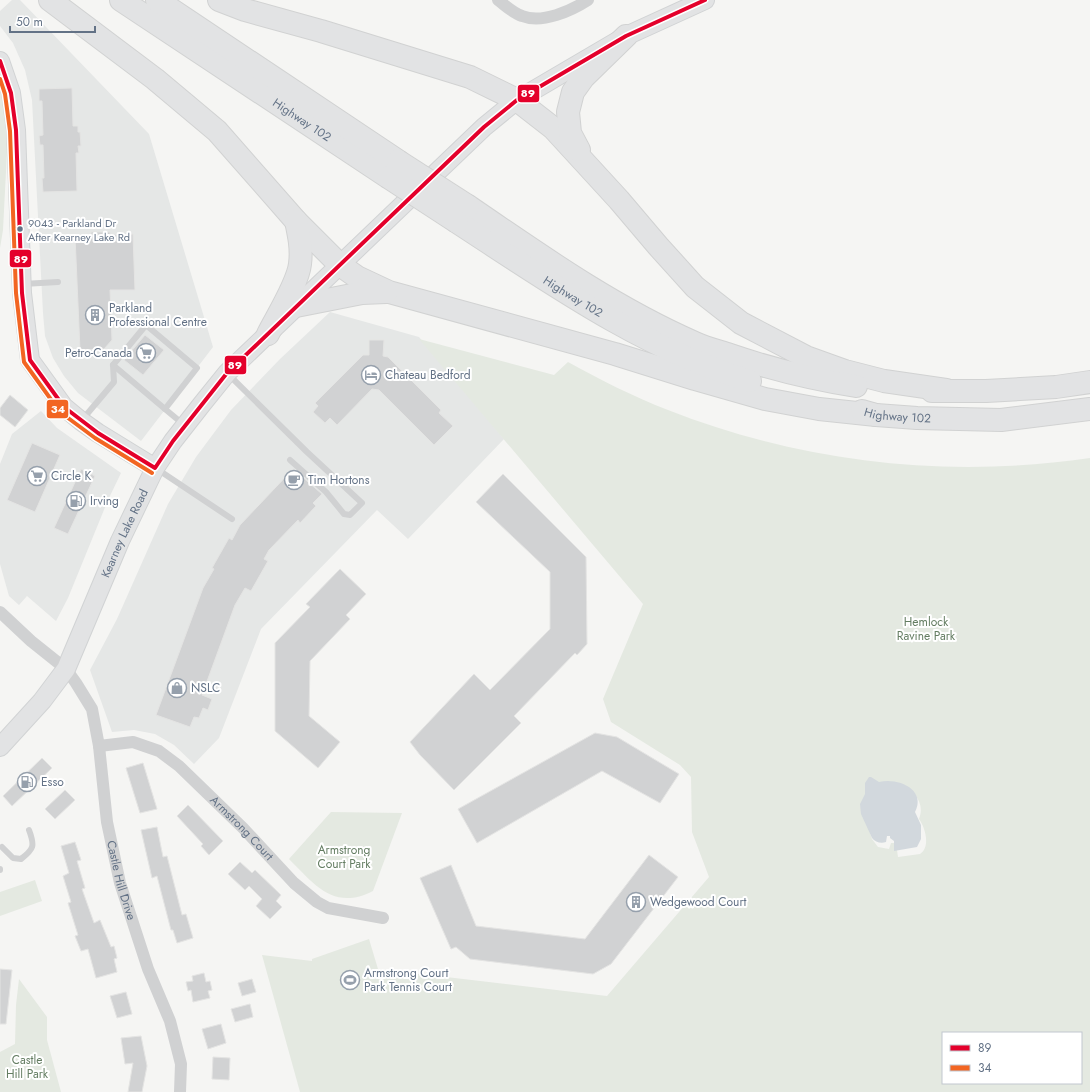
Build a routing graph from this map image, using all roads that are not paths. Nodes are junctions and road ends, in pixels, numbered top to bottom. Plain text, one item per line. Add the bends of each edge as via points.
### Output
1 (50, 0) edge
2 (121, 0) edge
3 (156, 0) edge
4 (219, 0) edge
5 (498, 0) edge
6 (588, 0) edge
7 (705, 0) edge
8 (626, 36) junction
9 (0, 61) edge
10 (517, 100) junction
11 (586, 163) junction
12 (393, 169) junction
13 (462, 214) junction
14 (296, 221) junction
15 (340, 266) junction
16 (58, 282) dead end
17 (21, 284) junction
18 (389, 292) junction
19 (296, 306) junction
20 (268, 334) junction
21 (113, 365) junction
22 (226, 373) junction
23 (1090, 382) edge
24 (946, 390) junction
25 (165, 409) junction
26 (1090, 409) edge
27 (876, 415) junction
28 (81, 421) junction
29 (185, 426) junction
30 (290, 460) dead end
31 (155, 468) junction
32 (232, 519) dead end
33 (0, 612) edge
34 (66, 669) junction
35 (99, 746) junction
36 (0, 747) edge
37 (29, 830) dead end
38 (2, 847) dead end
39 (383, 918) dead end
40 (180, 1092) edge

1 - 14 highway via 155,79 218,131
2 - 12 highway, Highway 102
3 - 12 highway, Highway 102
4 - 10 highway via 470,77
5 - 6 street via 522,16 537,19 577,7
7 - 8 main road, Kearney Lake Road
8 - 10 main road, Kearney Lake Road
8 - 11 highway via 583,78 573,92 568,112 570,133
9 - 17 main road via 11,93 16,130
10 - 11 highway via 553,128
10 - 15 main road, Kearney Lake Road via 484,128
11 - 24 highway via 695,287 741,323 806,357 845,371 884,381
12 - 13 highway, Highway 102, bridge
13 - 24 highway, Highway 102 via 633,313 696,343 769,368 834,382 900,392
13 - 27 highway, Highway 102 via 558,288 648,340 739,377
14 - 15 highway
14 - 20 highway via 300,265
15 - 18 highway via 356,277
15 - 19 main road, Kearney Lake Road
16 - 17 lane
17 - 28 main road via 30,360 64,407
18 - 19 highway via 362,293
18 - 27 highway via 615,354 765,399 819,409
19 - 20 main road, Kearney Lake Road
20 - 22 main road, Kearney Lake Road
21 - 25 lane
21 - 25 lane via 146,325 197,368
21 - 28 lane via 114,382
22 - 29 main road, Kearney Lake Road
22 - 30 lane via 362,503 350,515 344,514 326,492
23 - 24 highway, Highway 102 via 1056,387 986,391
25 - 29 lane
26 - 27 highway, Highway 102 via 1001,420
28 - 31 main road
29 - 31 main road, Kearney Lake Road
31 - 32 lane
31 - 34 main road, Kearney Lake Road via 120,541
33 - 34 street, Castle Hill Drive
34 - 35 street, Castle Hill Drive via 92,709
34 - 36 main road, Kearney Lake Road via 42,701
35 - 39 street, Armstrong Court via 133,742 159,751 179,766 243,828 294,883 317,902 328,908
35 - 40 street, Castle Hill Drive via 107,822 120,883 148,969 170,1021 181,1064
37 - 38 lane via 33,842 31,851 21,860 13,858

